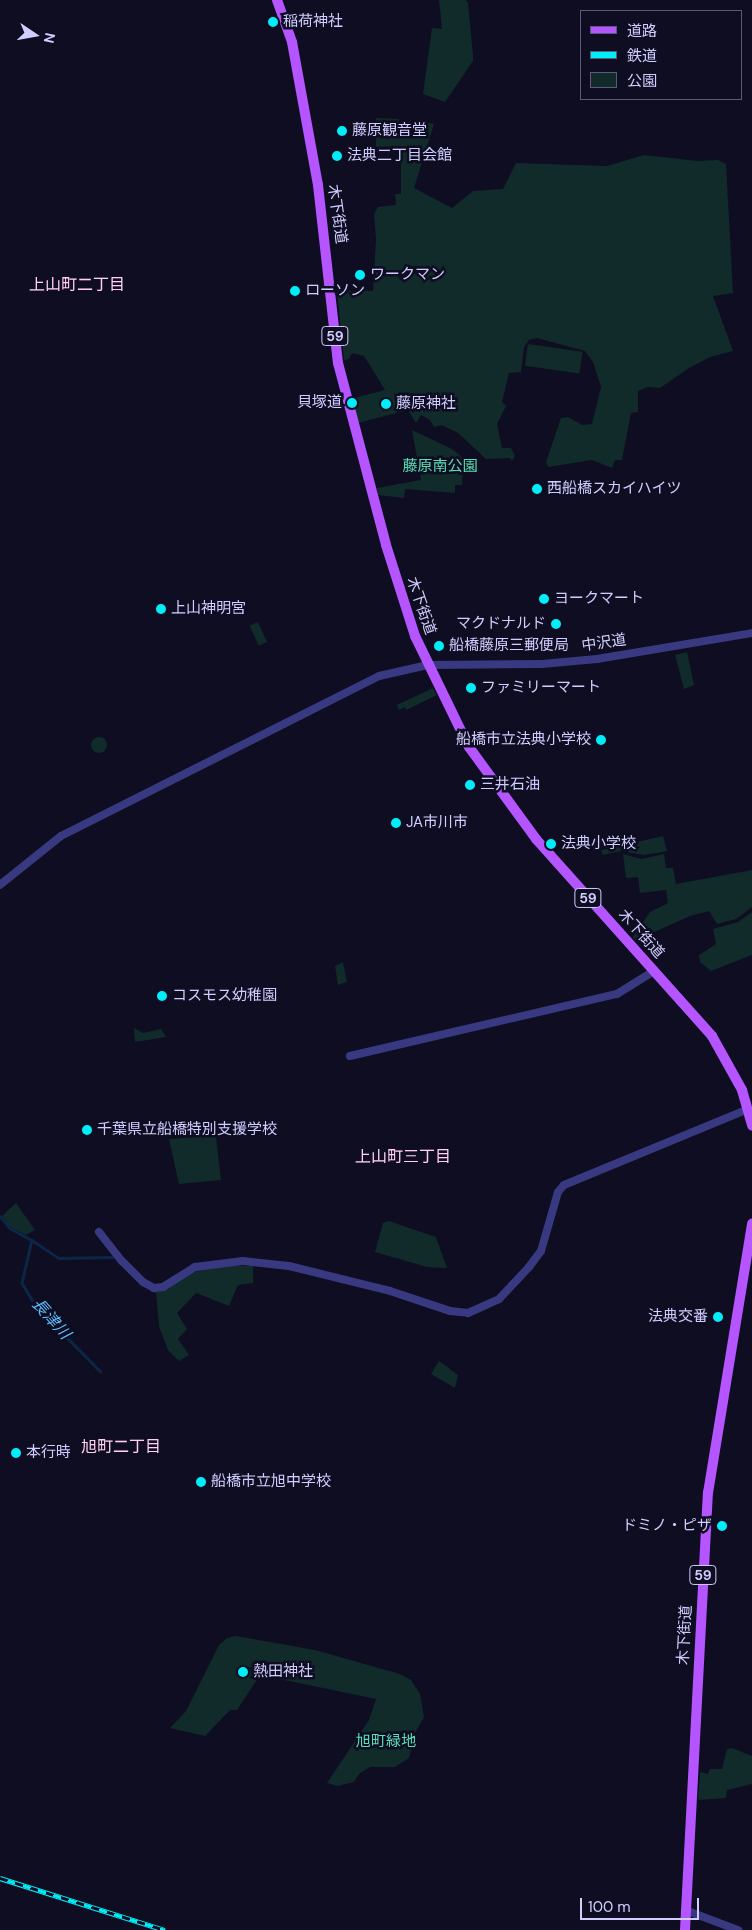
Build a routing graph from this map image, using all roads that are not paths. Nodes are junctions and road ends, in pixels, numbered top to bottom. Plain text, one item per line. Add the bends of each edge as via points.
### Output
1 (277, 0) edge
2 (752, 633) edge
3 (428, 665) junction
4 (0, 885) edge
5 (654, 971) junction
6 (350, 1056) dead end
7 (748, 1109) junction
8 (752, 1126) edge
9 (752, 1224) edge
10 (99, 1232) dead end
11 (685, 1910) junction
12 (685, 1930) edge
13 (738, 1930) edge

1 - 3 main road, 木下街道 / 59 via 292,42 318,185 342,385 407,615
2 - 3 street, 中沢道 via 622,655 542,664
3 - 4 street, 中沢道 via 363,682 156,787 46,845
3 - 5 main road, 木下街道 / 59 via 469,747 527,828
5 - 6 street via 617,994
5 - 7 main road, 木下街道 / 59 via 712,1036 734,1073
7 - 8 main road, 木下街道 / 59
7 - 10 street via 564,1185 558,1192 541,1251 529,1267 499,1299 468,1313 450,1311 390,1291 289,1266 243,1261 195,1267 163,1287 154,1288 129,1268
9 - 11 main road, 木下街道 / 59 via 708,1493
11 - 12 main road, 木下街道 / 59
11 - 13 street

